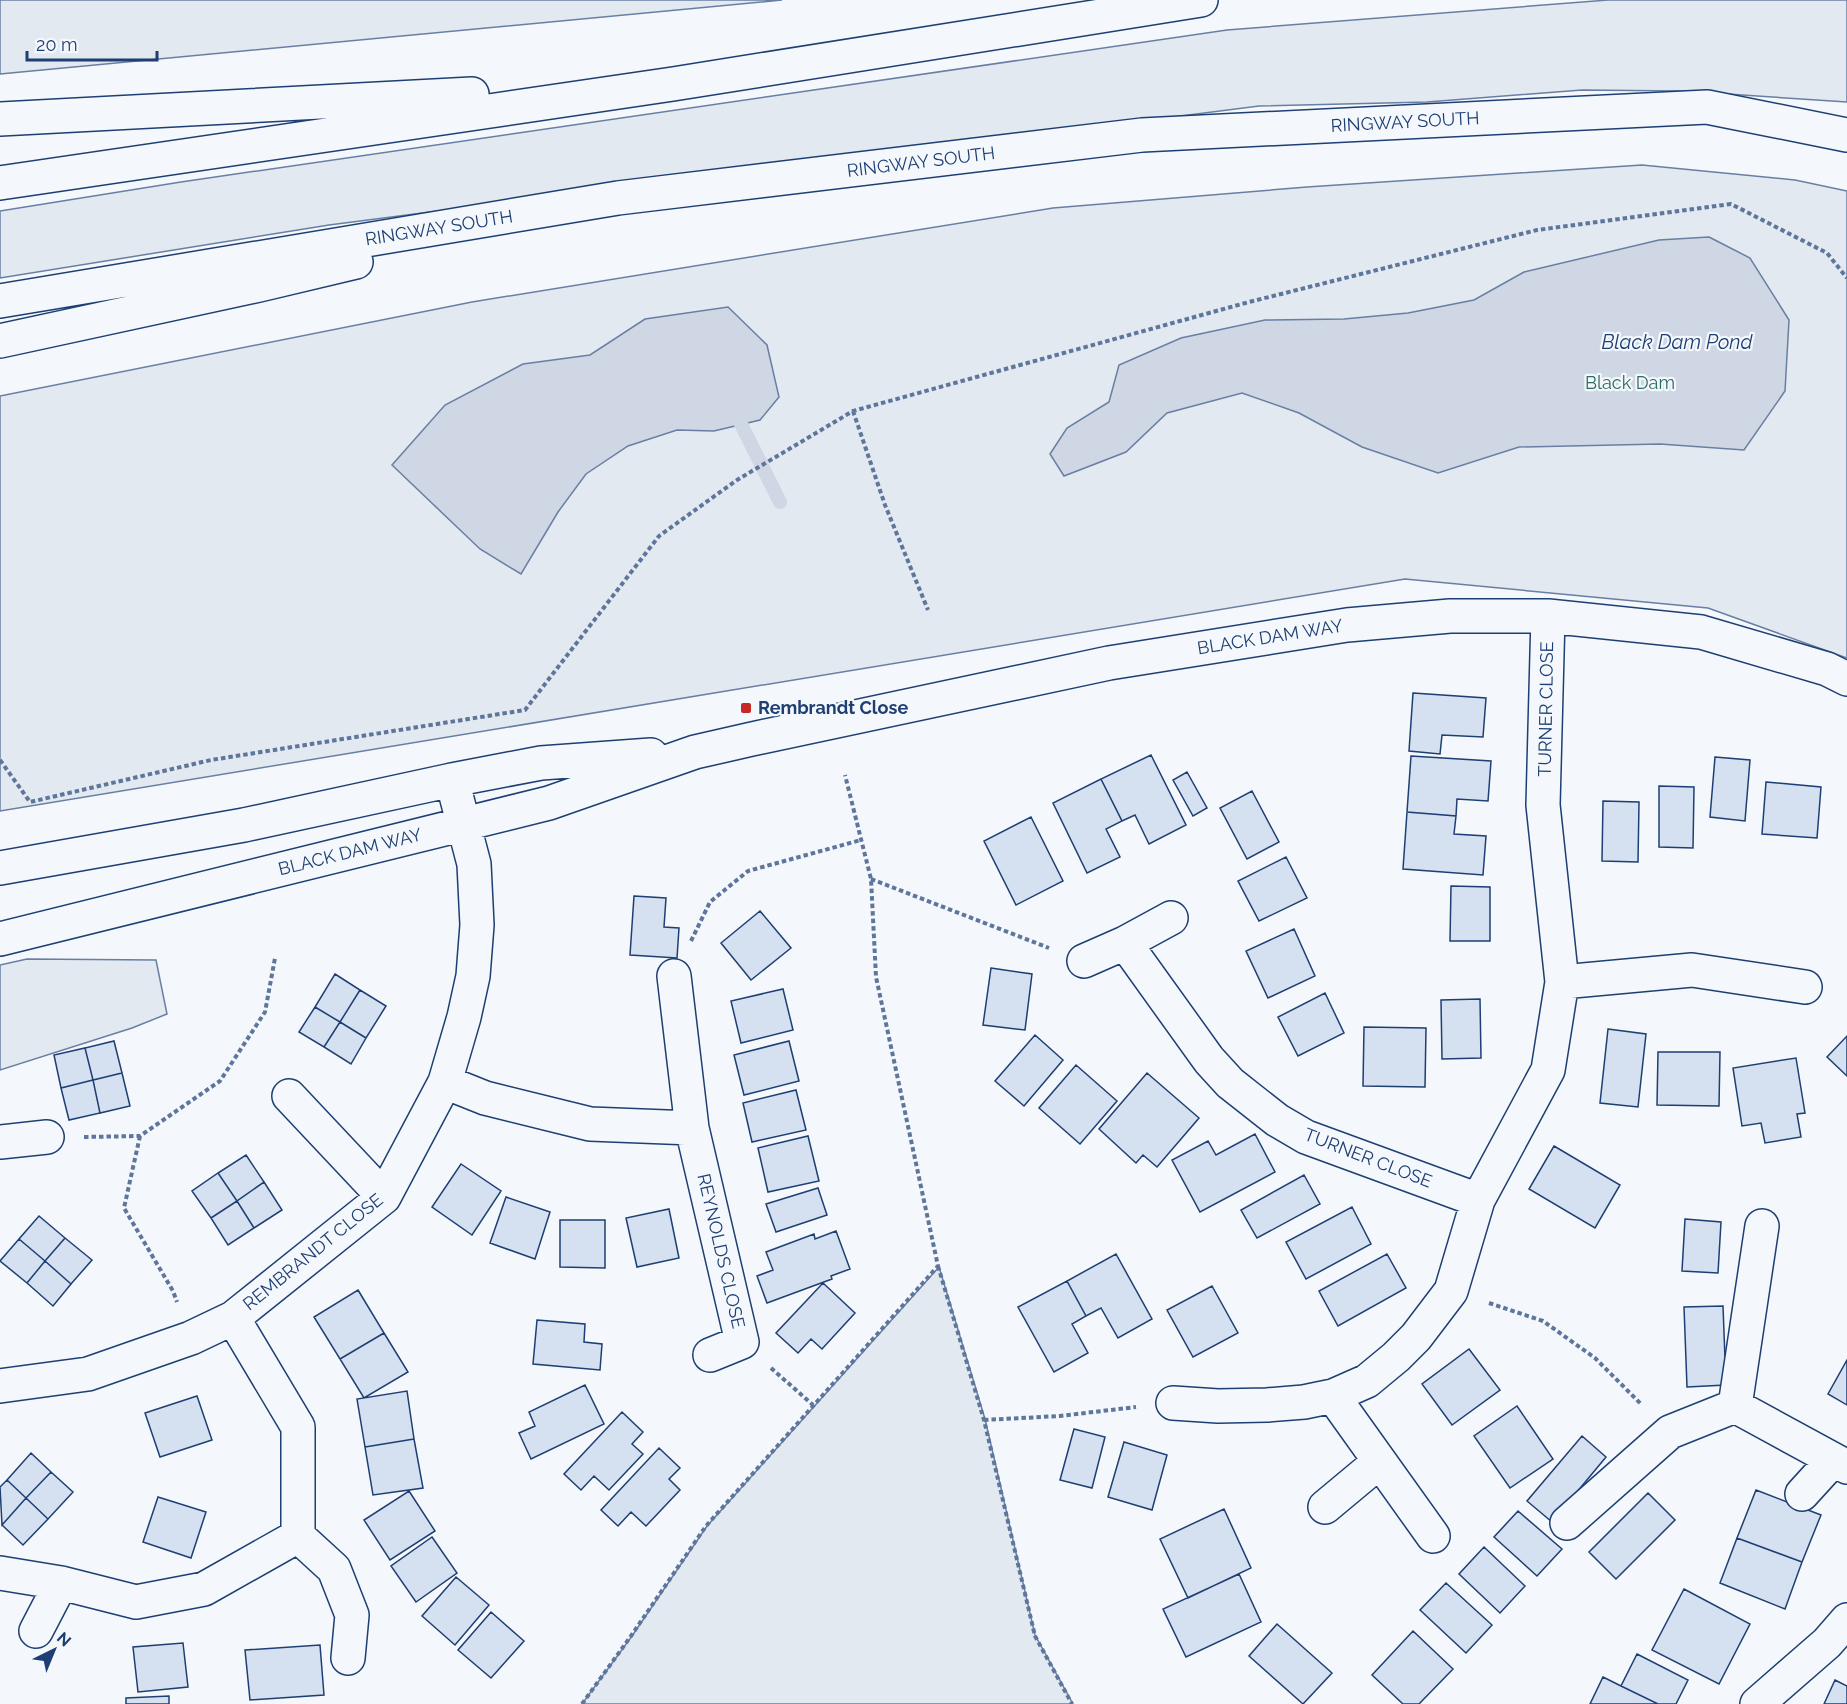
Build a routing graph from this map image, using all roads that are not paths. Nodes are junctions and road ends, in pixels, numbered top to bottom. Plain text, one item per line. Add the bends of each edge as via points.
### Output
1 (1201, 0) edge
2 (673, 84) junction
3 (0, 119) edge
4 (1847, 135) edge
5 (0, 183) edge
6 (618, 198) junction
7 (0, 301) edge
8 (0, 341) edge
9 (1548, 616) junction
10 (1847, 679) edge
11 (695, 752) junction
12 (452, 780) junction
13 (463, 824) junction
14 (0, 868) edge
15 (1171, 918) dead end
16 (0, 939) edge
17 (1125, 944) junction
18 (1735, 951) dead end
19 (1084, 962) road end
20 (1692, 970) junction
21 (674, 976) road end
22 (1562, 982) junction
23 (1805, 987) dead end
24 (446, 1082) junction
25 (289, 1096) dead end
26 (692, 1128) junction
27 (47, 1137) road end
28 (0, 1142) edge
29 (384, 1197) junction
30 (1478, 1200) junction
31 (1762, 1226) dead end
32 (233, 1318) junction
33 (710, 1355) dead end
34 (0, 1386) edge
35 (1333, 1396) junction
36 (1173, 1403) road end
37 (1735, 1406) junction
38 (1379, 1461) junction
39 (1840, 1463) edge
40 (1803, 1494) dead end
41 (1325, 1507) dead end
42 (1566, 1523) dead end
43 (298, 1536) junction
44 (1433, 1536) dead end
45 (0, 1573) edge
46 (61, 1583) junction
47 (1847, 1620) edge
48 (36, 1631) dead end
49 (348, 1658) dead end
50 (1757, 1704) edge

1 - 2 street
2 - 3 street
2 - 5 street
4 - 6 street, RINGWAY SOUTH via 1707,107 1142,135
6 - 7 street, RINGWAY SOUTH
6 - 8 street via 259,285
9 - 10 street, BLACK DAM WAY via 1701,632 1827,669
9 - 11 street, BLACK DAM WAY via 1450,616 1347,624 1109,663
9 - 22 street, TURNER CLOSE via 1543,806
11 - 12 street, BLACK DAM WAY via 541,764
11 - 13 street, BLACK DAM WAY via 549,803
12 - 13 street, REMBRANDT CLOSE
12 - 14 street, BLACK DAM WAY via 244,825
13 - 16 street, BLACK DAM WAY
13 - 24 street, REMBRANDT CLOSE via 474,864 477,924 473,976
15 - 17 street
17 - 19 street
17 - 30 street, TURNER CLOSE via 1209,1060 1230,1083 1269,1114 1306,1137
18 - 20 street
20 - 22 street
20 - 23 street
21 - 26 street, REYNOLDS CLOSE
22 - 30 street, TURNER CLOSE via 1548,1070
24 - 26 street via 485,1098 590,1124
24 - 29 street, REMBRANDT CLOSE
25 - 29 street
26 - 33 street, REYNOLDS CLOSE via 742,1342
27 - 28 street
29 - 32 street, REMBRANDT CLOSE
30 - 35 street, TURNER CLOSE via 1451,1291 1396,1357 1367,1381
31 - 37 street
32 - 34 street, REMBRANDT CLOSE via 191,1338 88,1374
32 - 43 street via 298,1427
35 - 36 street, TURNER CLOSE via 1267,1405
35 - 38 street
37 - 39 street
37 - 42 street via 1670,1432
38 - 41 street
38 - 44 street
39 - 40 street
43 - 46 street via 204,1589 136,1602
43 - 49 street via 334,1569 352,1615
45 - 46 street
46 - 48 street
47 - 50 street via 1827,1643

